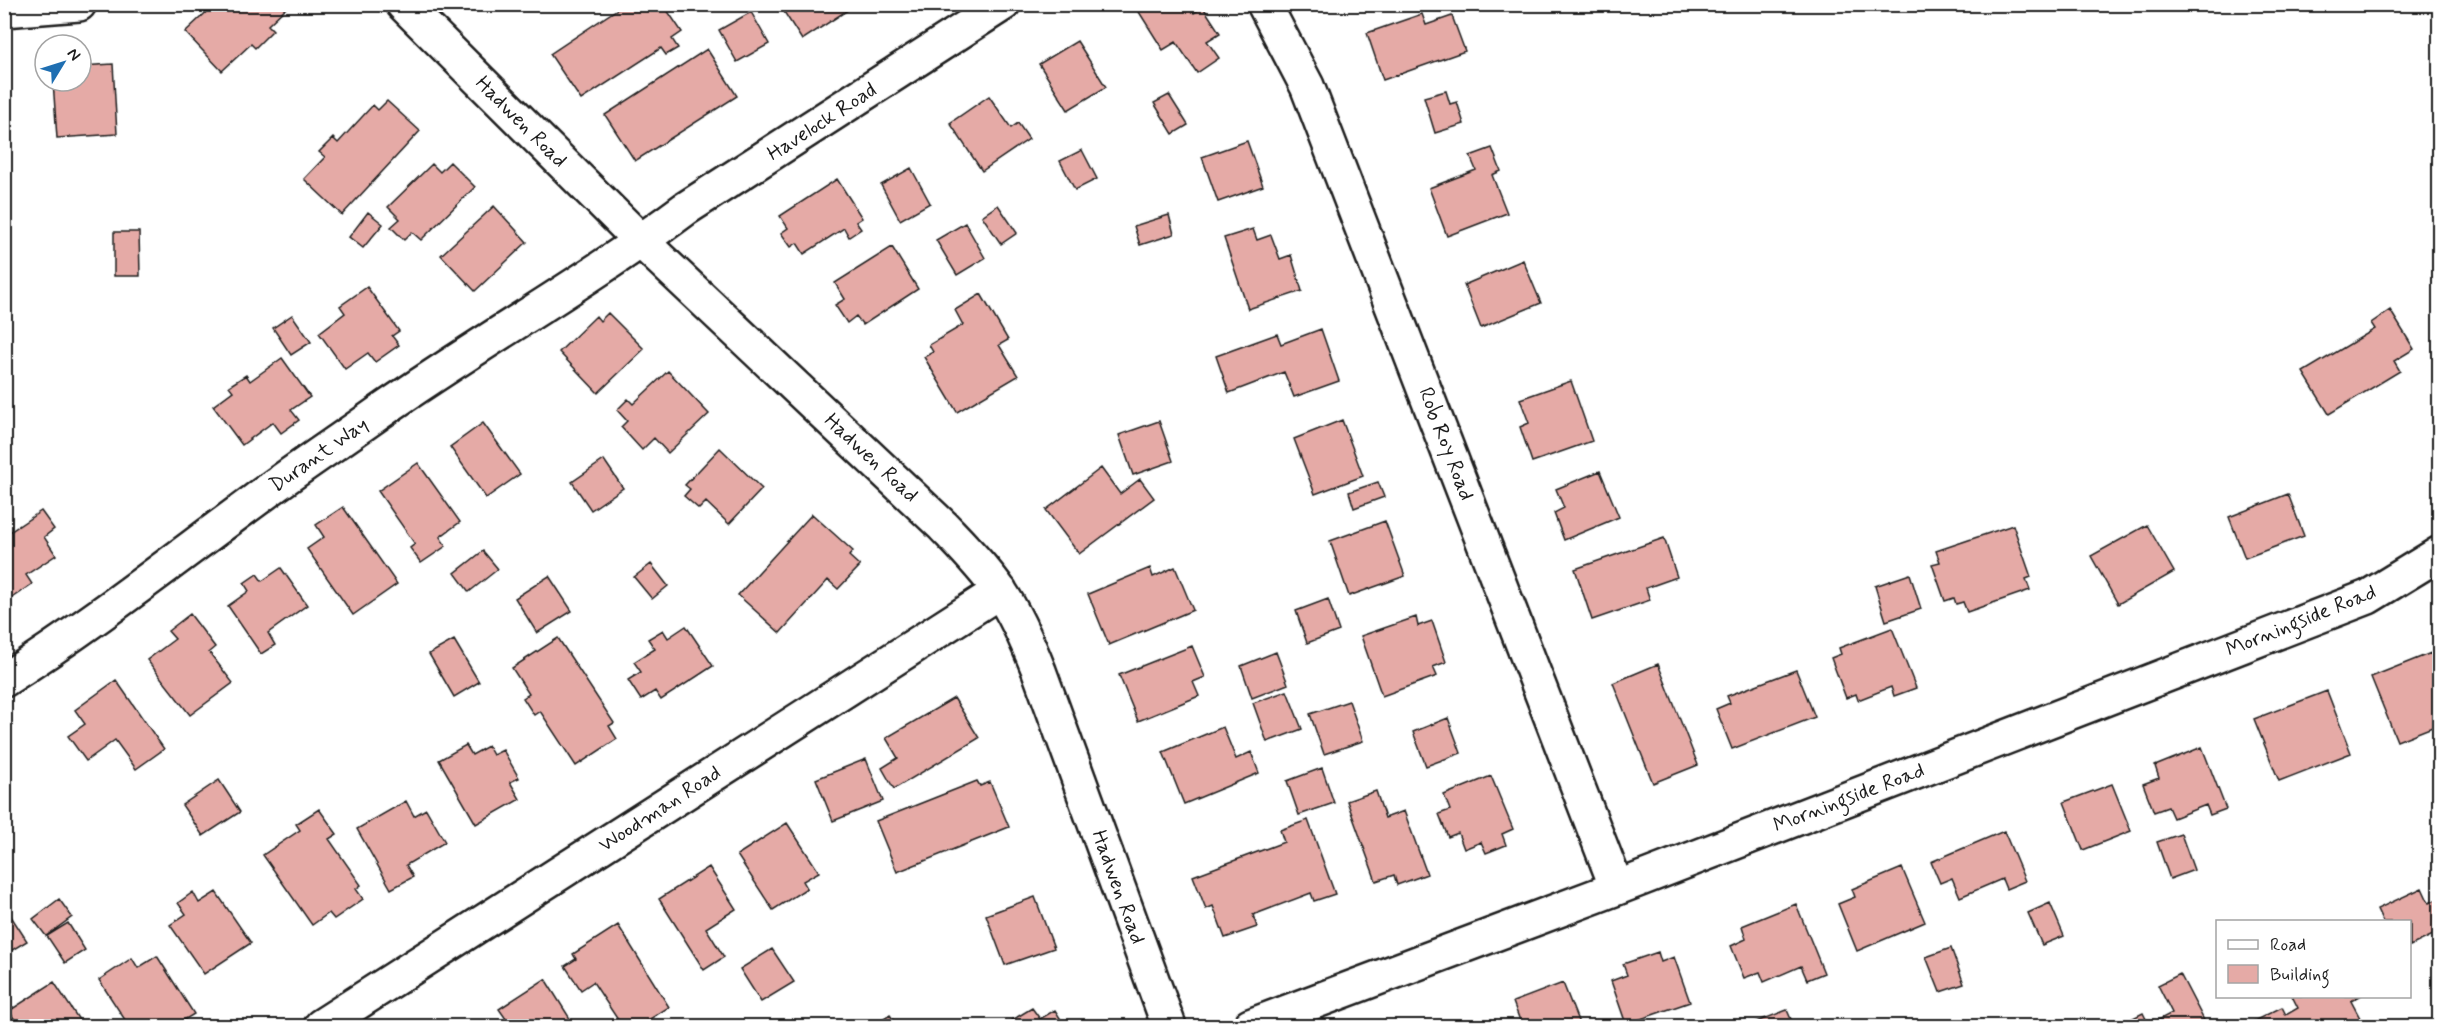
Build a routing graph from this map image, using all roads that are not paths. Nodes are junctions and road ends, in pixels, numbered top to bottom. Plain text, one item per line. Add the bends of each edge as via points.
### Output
1 (79, 4) edge
2 (403, 4) edge
3 (1003, 4) edge
4 (1264, 4) edge
5 (4, 10) edge
6 (642, 242) junction
7 (2437, 561) edge
8 (1000, 591) junction
9 (4, 680) edge
10 (1617, 888) junction
11 (321, 1026) edge
12 (1169, 1026) edge
13 (1250, 1026) edge

1 - 5 street
2 - 6 street, Hadwen Road
3 - 6 street, Havelock Road via 685,209
4 - 10 street, Rob Roy Road via 1311,97
6 - 8 street, Hadwen Road via 943,526
6 - 9 street, Durant Way via 398,400 48,653
7 - 10 street, Morningside Road via 2368,597
8 - 11 street, Woodman Road
8 - 12 street, Hadwen Road via 1039,670
10 - 13 street, Morningside Road

